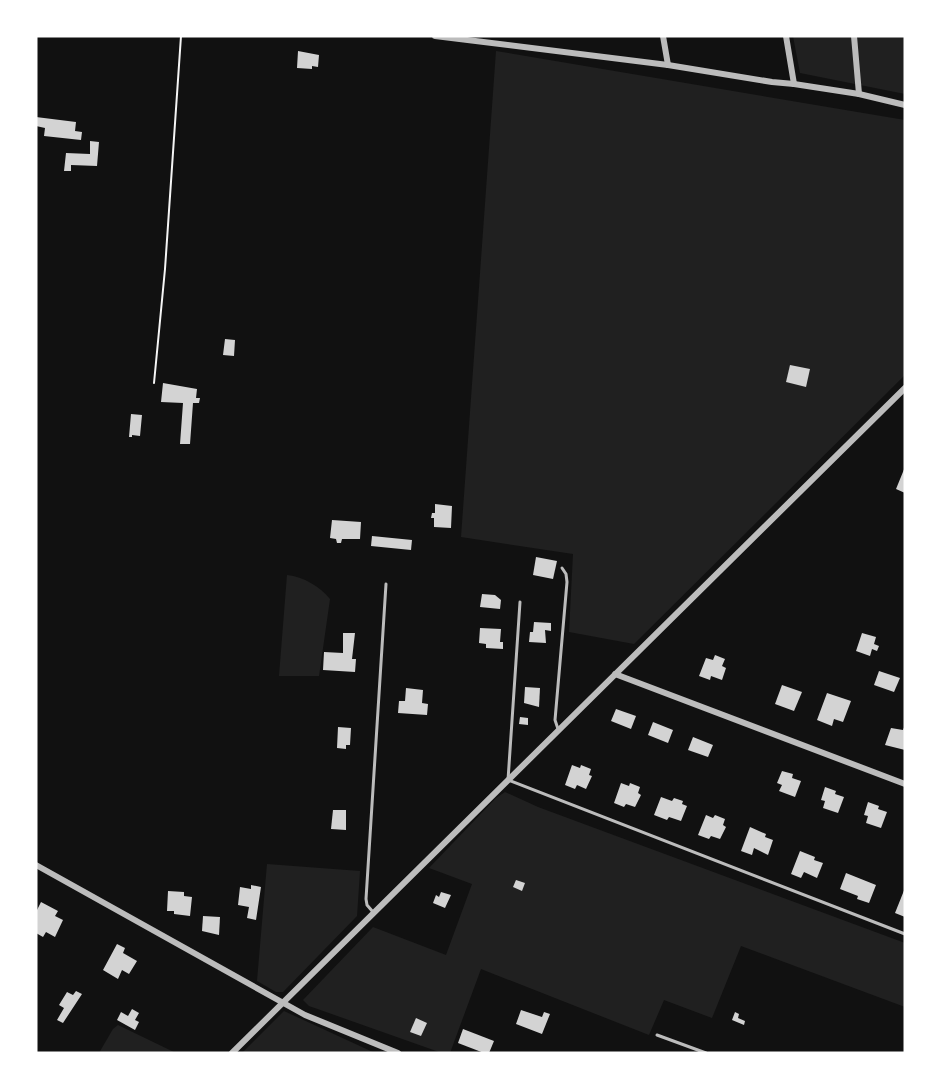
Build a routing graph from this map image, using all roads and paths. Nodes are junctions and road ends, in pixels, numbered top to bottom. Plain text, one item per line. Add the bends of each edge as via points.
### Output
1 (181, 36) edge
2 (435, 36) edge
3 (663, 36) edge
4 (786, 36) edge
5 (854, 36) edge
6 (668, 65) junction
7 (794, 84) junction
8 (859, 93) junction
9 (905, 105) edge
10 (154, 383) dead end
11 (905, 388) edge
12 (562, 568) dead end
13 (386, 584) dead end
14 (520, 602) dead end
15 (615, 674) junction
16 (559, 730) junction
17 (508, 780) junction
18 (905, 784) edge
19 (36, 865) edge
20 (373, 912) junction
21 (905, 934) edge
22 (284, 1001) junction
23 (657, 1035) dead end
24 (232, 1053) edge
25 (398, 1053) edge
26 (706, 1053) edge

1 - 10 path
2 - 6 street
3 - 6 street
4 - 7 street
5 - 8 street
6 - 7 street
7 - 8 street
8 - 9 street
11 - 15 street
12 - 16 lane via 567,582 555,720
13 - 20 lane via 366,899
14 - 17 lane
15 - 16 street
15 - 18 street
16 - 17 street
17 - 20 street
17 - 21 lane
19 - 22 street
20 - 22 street
22 - 24 street
22 - 25 street via 305,1015
23 - 26 lane

